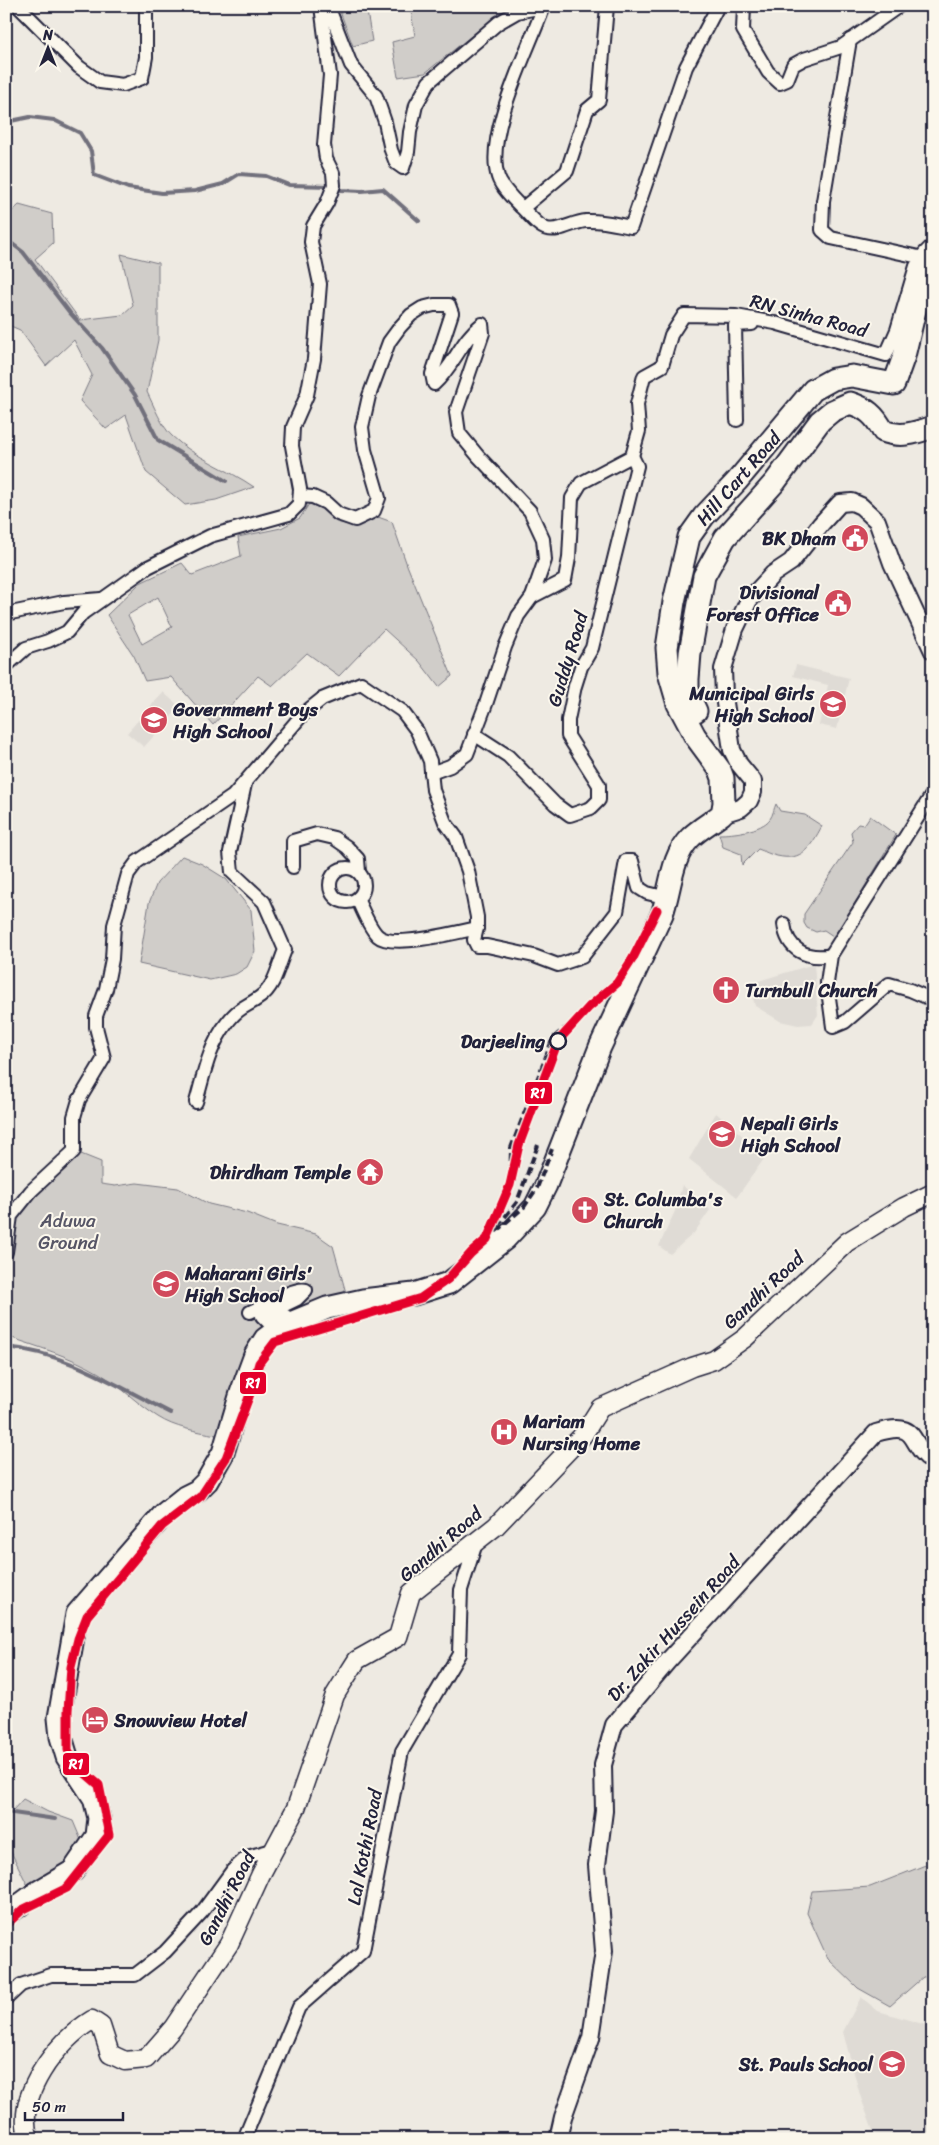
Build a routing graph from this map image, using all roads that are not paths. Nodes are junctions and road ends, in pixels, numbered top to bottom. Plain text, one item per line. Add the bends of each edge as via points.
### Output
1 (18, 6) edge
2 (146, 6) edge
3 (321, 6) edge
4 (328, 6) edge
5 (607, 6) edge
6 (718, 6) edge
7 (744, 6) edge
8 (899, 6) edge
9 (544, 7) edge
10 (850, 40) junction
11 (523, 208) junction
12 (926, 255) edge
13 (774, 323) junction
14 (737, 420) dead end
15 (933, 427) edge
16 (632, 456) junction
17 (300, 496) junction
18 (532, 597) junction
19 (104, 599) junction
20 (6, 614) edge
21 (933, 651) edge
22 (6, 666) edge
23 (474, 734) junction
24 (430, 767) junction
25 (720, 770) junction
26 (246, 782) junction
27 (933, 793) edge
28 (722, 814) junction
29 (293, 867) dead end
30 (359, 872) junction
31 (668, 898) junction
32 (356, 900) junction
33 (784, 924) dead end
34 (477, 928) junction
35 (831, 955) junction
36 (933, 1000) edge
37 (196, 1102) dead end
38 (929, 1196) edge
39 (6, 1252) edge
40 (363, 1300) junction
41 (250, 1312) dead end
42 (933, 1461) edge
43 (476, 1540) junction
44 (276, 1848) junction
45 (6, 1915) edge
46 (6, 1999) edge
47 (29, 2139) edge
48 (244, 2139) edge
49 (558, 2139) edge

1 - 2 street via 79,68 100,82 123,85 142,78 146,57
3 - 17 street via 330,75 324,144 326,159 334,173 334,185 312,226 311,242 320,284 314,359 307,395 293,427 292,446
4 - 9 street via 351,65 376,96 391,150 396,163 403,168 416,105 429,82 498,23 517,12
5 - 11 street via 599,100 587,110 567,171
6 - 11 street via 686,68 631,227 605,221 586,221 559,230 544,228
7 - 10 street via 743,30 768,72 780,83 787,80 793,65 841,47
8 - 10 street
9 - 11 street via 497,133 498,178
10 - 12 street via 823,201 822,230 831,238
12 - 13 street, RN Sinha Road via 886,355
12 - 25 highway, Hill Cart Road via 904,356 894,384 852,376 833,379 814,390 689,537 666,648 669,673 678,704 695,736
13 - 14 street via 735,325
13 - 16 street, RN Sinha Road via 736,316 684,315 671,336 662,366 644,376 637,404 639,430
15 - 25 highway via 896,436 884,431 876,417 862,407 850,403 832,411 820,421 715,554 704,576 690,653 688,694 720,753
16 - 18 street via 581,483 572,498 565,580
16 - 23 street, Guddy Road via 637,466 592,648 581,667 568,720 568,736 599,785 599,800 591,808 570,815 508,756
17 - 18 street via 313,497 338,514 355,520 374,512 379,498 362,427 369,396 389,342 405,321 422,308 449,305 452,312 432,374 434,384 444,375 473,330 482,324 483,333 456,412 459,433 530,511 543,538 545,560
17 - 19 street via 299,504 289,514 210,536 148,567
18 - 23 street via 518,616
19 - 20 street via 64,602
19 - 22 street via 83,613 66,632 26,648
21 - 28 street via 892,563 878,521 861,506 852,502 840,503 791,562 773,574 749,600 735,629 723,669 724,696 732,750 753,781 753,792 741,808
23 - 24 street via 467,754 450,766
24 - 26 street via 417,731 402,711 361,682 322,699 302,715
24 - 34 street via 433,790 444,822 456,837 468,871
25 - 28 highway, Hill Cart Road via 724,789
26 - 37 street via 230,852 232,872 264,902 285,950 272,985 261,997 240,1008 212,1047
26 - 39 street via 233,796 136,862 128,874 114,925 106,990 96,1016 104,1058 79,1100 74,1117 74,1151 31,1191 11,1216
27 - 35 street
28 - 31 highway via 691,836 682,848
29 - 30 street via 293,841 317,834 334,838 347,847 358,859
30 - 32 street via 364,881 364,891
30 - 32 street via 349,868 338,870 331,878 330,889 336,898 346,902
31 - 34 street via 639,888 632,861 626,861 618,912 582,957 558,965 534,956 477,946 474,940
31 - 40 highway via 600,1047 546,1185 534,1207 505,1239 449,1283 414,1294
32 - 34 street via 378,936 386,941 438,937
33 - 35 street via 785,933 800,952 809,957
35 - 36 street via 827,983 833,1027 845,1022 890,984
38 - 43 main road, Gandhi Road via 904,1207 847,1242 745,1338 714,1360 600,1408 583,1435 496,1526
40 - 41 street via 326,1302 268,1322 262,1316 297,1299 306,1290 301,1288
40 - 45 highway via 319,1311 281,1327 265,1339 255,1355 241,1393 223,1454 207,1481 164,1514 77,1614 59,1718 61,1738 68,1757 94,1798 99,1818 97,1836 73,1871
42 - 49 street, Dr. Zakir Hussein Road via 926,1457 911,1433 894,1427 876,1433 666,1662 614,1725 603,1765 604,1811 596,1865 604,1951 592,2038
43 - 44 main road, Gandhi Road via 411,1593 398,1638 356,1660 335,1695 296,1808
43 - 48 street, Lal Kothi Road via 461,1590 459,1654 402,1751 363,1951 299,2007
44 - 46 street via 247,1856 165,1952 135,1974 51,1975 21,1985
44 - 47 main road, Gandhi Road via 229,1944 173,2028 146,2059 125,2061 110,2054 101,2026 92,2020 80,2028 48,2060 27,2102

